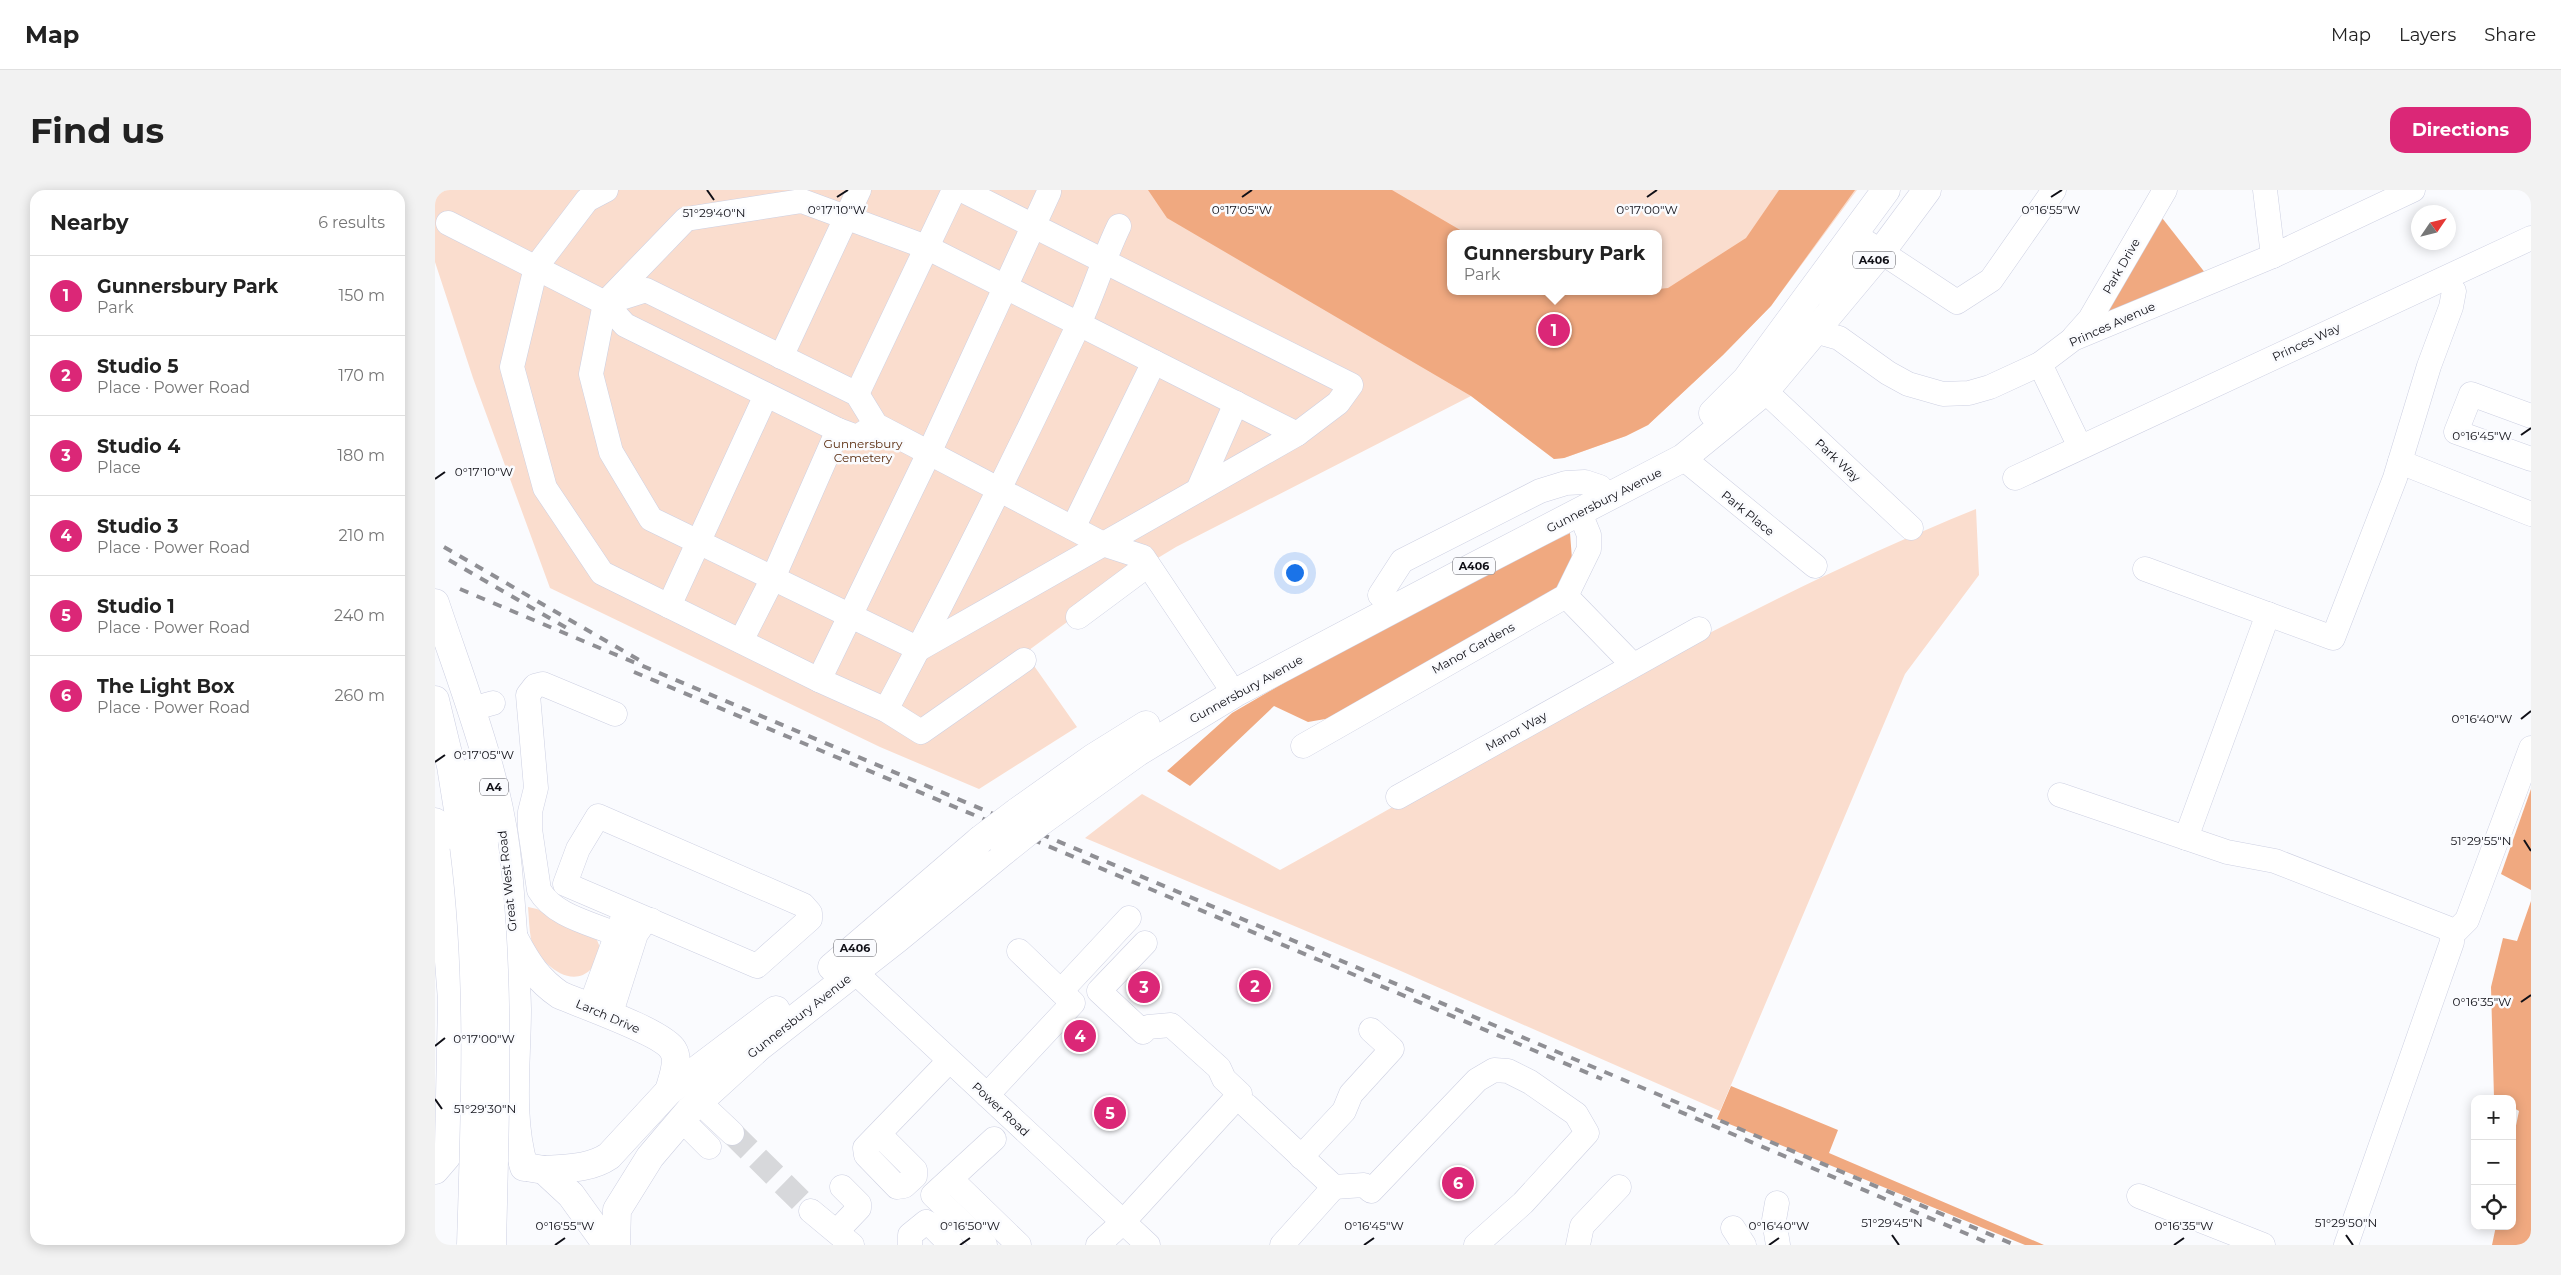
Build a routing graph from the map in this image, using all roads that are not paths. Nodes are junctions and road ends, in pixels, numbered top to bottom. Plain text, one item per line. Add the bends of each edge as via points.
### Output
1 (606, 190) edge
2 (859, 190) edge
3 (954, 190) edge
4 (962, 190) edge
5 (1886, 190) edge
6 (1927, 190) edge
7 (2054, 190) edge
8 (2165, 190) edge
9 (2265, 190) edge
10 (2413, 190) edge
11 (1049, 192) dead end
12 (803, 195) edge
13 (847, 218) junction
14 (448, 223) dead end
15 (1033, 226) junction
16 (1119, 226) dead end
17 (2531, 238) edge
18 (926, 247) junction
19 (1881, 252) junction
20 (2531, 255) edge
21 (2273, 256) junction
22 (1102, 260) junction
23 (536, 267) junction
24 (1004, 287) junction
25 (1805, 301) junction
26 (605, 303) junction
27 (1079, 324) junction
28 (1817, 327) junction
29 (2073, 339) junction
30 (781, 357) junction
31 (1154, 362) junction
32 (2040, 364) junction
33 (1765, 391) junction
34 (857, 394) junction
35 (766, 395) junction
36 (1236, 403) junction
37 (2531, 416) edge
38 (875, 425) junction
39 (838, 430) junction
40 (1297, 434) junction
41 (2080, 447) junction
42 (929, 453) junction
43 (1683, 458) junction
44 (2531, 459) edge
45 (2399, 462) junction
46 (2015, 478) dead end
47 (1000, 490) junction
48 (1198, 490) junction
49 (1580, 513) junction
50 (2531, 514) edge
51 (1073, 528) junction
52 (1911, 528) dead end
53 (699, 542) junction
54 (1103, 544) junction
55 (1148, 565) junction
56 (1815, 566) dead end
57 (2145, 570) dead end
58 (773, 578) junction
59 (1566, 596) junction
60 (669, 606) junction
61 (2268, 614) junction
62 (850, 615) junction
63 (1077, 617) dead end
64 (438, 620) edge
65 (1699, 629) dead end
66 (741, 641) junction
67 (919, 649) junction
68 (1024, 660) dead end
69 (1633, 666) junction
70 (819, 680) junction
71 (1226, 681) junction
72 (435, 700) edge
73 (886, 710) junction
74 (615, 714) dead end
75 (1303, 746) dead end
76 (2531, 748) edge
77 (2060, 795) dead end
78 (1398, 797) dead end
79 (1029, 817) junction
80 (435, 822) edge
81 (2185, 838) junction
82 (993, 845) junction
83 (625, 909) junction
84 (1129, 918) dead end
85 (651, 920) junction
86 (512, 934) junction
87 (616, 934) junction
88 (2452, 935) junction
89 (1145, 943) dead end
90 (1019, 952) dead end
91 (855, 972) junction
92 (1061, 991) junction
93 (560, 995) junction
94 (443, 1000) edge
95 (517, 1008) junction
96 (599, 1012) junction
97 (1371, 1030) dead end
98 (657, 1036) junction
99 (725, 1049) junction
100 (443, 1060) edge
101 (949, 1061) junction
102 (669, 1091) junction
103 (987, 1095) junction
104 (1247, 1106) dead end
105 (690, 1110) junction
106 (1012, 1119) junction
107 (732, 1133) tunnel mouth
108 (879, 1134) dead end
109 (709, 1147) tunnel mouth
110 (1301, 1157) junction
111 (534, 1169) junction
112 (435, 1170) edge
113 (435, 1179) edge
114 (958, 1186) dead end
115 (842, 1187) dead end
116 (1334, 1187) junction
117 (1619, 1188) dead end
118 (2139, 1196) dead end
119 (1777, 1203) dead end
120 (811, 1211) tunnel mouth
121 (1123, 1222) junction
122 (845, 1238) edge
123 (471, 1245) edge
124 (492, 1245) edge
125 (607, 1245) edge
126 (616, 1245) edge
127 (910, 1245) edge
128 (951, 1245) edge
129 (985, 1245) edge
130 (1019, 1245) edge
131 (1098, 1245) edge
132 (1148, 1245) edge
133 (1281, 1245) edge
134 (1476, 1245) edge
135 (1578, 1245) edge
136 (1778, 1245) edge
137 (2263, 1245) edge
138 (2347, 1245) edge

1 - 23 street via 587,200
2 - 13 street
3 - 18 street
4 - 15 street
5 - 25 highway, Gunnersbury Avenue / A406
6 - 19 highway, Gunnersbury Avenue / A406
7 - 19 street via 1991,280 1957,302
8 - 29 street, Park Drive via 2090,319
9 - 21 street
10 - 21 street, Princes Avenue
11 - 15 street
12 - 13 street
12 - 26 street via 685,219
13 - 18 street
13 - 30 street
14 - 23 street
15 - 22 street
15 - 24 street
16 - 22 street
17 - 41 street, Princes Way
18 - 24 street
18 - 34 street
19 - 25 street via 1866,242 1832,286
19 - 28 highway, Gunnersbury Avenue / A406
20 - 45 street via 2451,292 2451,307
21 - 29 street, Princes Avenue
22 - 27 street
22 - 40 street via 1351,385 1338,403
23 - 26 street
23 - 60 street via 512,367 545,488 602,573
24 - 27 street
24 - 42 street
25 - 71 highway, Gunnersbury Avenue / A406 via 1746,380 1711,415 1651,461 1380,595
26 - 30 street via 646,290
26 - 35 street via 625,325
26 - 53 street via 591,374 611,452 651,519
27 - 31 street
27 - 47 street
28 - 32 street, Princes Avenue via 1908,384 1943,394 1969,393 1990,387
28 - 33 highway, Gunnersbury Avenue / A406
29 - 32 street, Princes Avenue
30 - 34 street
31 - 36 street
31 - 51 street
32 - 41 street
33 - 43 highway, Gunnersbury Avenue / A406
33 - 52 street, Park Way
34 - 38 street
35 - 39 street
35 - 53 street
36 - 40 street
36 - 48 street
37 - 44 street via 2471,394 2457,432
38 - 39 street via 857,437
38 - 42 street
39 - 58 street
40 - 48 street
41 - 46 street, Princes Way
42 - 47 street
42 - 62 street
43 - 49 highway, Gunnersbury Avenue / A406
43 - 56 street, Park Place
45 - 50 street
45 - 61 street via 2333,638
47 - 51 street
47 - 67 street
48 - 54 street
49 - 59 street via 1589,535 1589,548
49 - 79 highway, Gunnersbury Avenue / A406 via 1235,693
51 - 54 street
53 - 58 street
53 - 60 street
54 - 55 street via 1143,557
54 - 67 street
55 - 63 street
55 - 71 street
57 - 61 street
58 - 62 street
58 - 66 street
59 - 69 street
59 - 75 street, Manor Gardens
60 - 66 street
61 - 81 street
62 - 67 street
62 - 70 street
64 - 86 highway, Great West Road / A4 via 482,706 486,754 508,867
64 - 124 highway, bridge via 471,761 490,889 496,1024
65 - 69 street, Manor Way
66 - 70 street
67 - 73 street
68 - 73 street via 921,732
69 - 78 street, Manor Way
70 - 73 street
71 - 79 highway, Gunnersbury Avenue / A406 via 1100,753
72 - 123 highway, bridge via 459,808 474,947 476,1025
74 - 87 street via 543,684 535,686 528,695 536,788 530,828 539,890 556,909
76 - 88 street via 2467,920
77 - 81 street
79 - 82 highway, Gunnersbury Avenue / A406, bridge
80 - 94 highway via 442,871
81 - 88 street via 2227,852 2275,861 2447,928
82 - 91 highway, Gunnersbury Avenue / A406
82 - 99 highway, Gunnersbury Avenue / A406
83 - 85 street
83 - 85 street via 565,884 578,849 598,816 803,905 810,913 810,919 757,966
83 - 87 street
84 - 92 street
85 - 96 street via 643,924 636,934
86 - 93 highway, Larch Drive via 532,971
86 - 95 highway, Great West Road / A4
87 - 96 street
88 - 138 street
89 - 121 street via 1099,991 1143,1032 1148,1027 1171,1025 1219,1068 1224,1079 1240,1094
90 - 92 street
91 - 101 street, Power Road
91 - 105 highway, Gunnersbury Avenue / A406 via 759,1047
92 - 103 street via 1073,1003
93 - 95 highway, Larch Drive via 532,1000
93 - 96 highway, Larch Drive
94 - 100 highway
95 - 111 highway, Great West Road / A4 via 515,1132
96 - 98 highway, Larch Drive
97 - 110 street via 1392,1049 1351,1094 1344,1111
98 - 99 highway, Larch Drive via 682,1039 710,1050
98 - 102 highway, Larch Drive via 673,1049 675,1056
99 - 102 highway, Gunnersbury Avenue / A406
100 - 112 highway via 449,1145 447,1156
101 - 103 street, Power Road
101 - 108 street
102 - 111 highway, Gunnersbury Avenue / A406 via 617,1149 602,1161 584,1167
103 - 106 street, Power Road
104 - 110 street
105 - 107 street
105 - 109 street
105 - 126 highway, Gunnersbury Avenue / A406 via 650,1157 617,1210
106 - 121 street, Power Road
106 - 129 street via 998,1143 933,1194
110 - 116 street
111 - 113 highway, Gunnersbury Avenue via 477,1168
111 - 125 highway via 576,1201
114 - 130 street
115 - 122 street via 859,1204
116 - 133 street
116 - 134 street via 1364,1185 1371,1191 1477,1080 1493,1070 1508,1071 1531,1082 1576,1114 1587,1134 1523,1203
117 - 135 street via 1582,1226
118 - 137 street
119 - 136 street via 1774,1220
120 - 122 street
121 - 131 street
121 - 132 street, Power Road
127 - 128 street via 910,1235 926,1222

